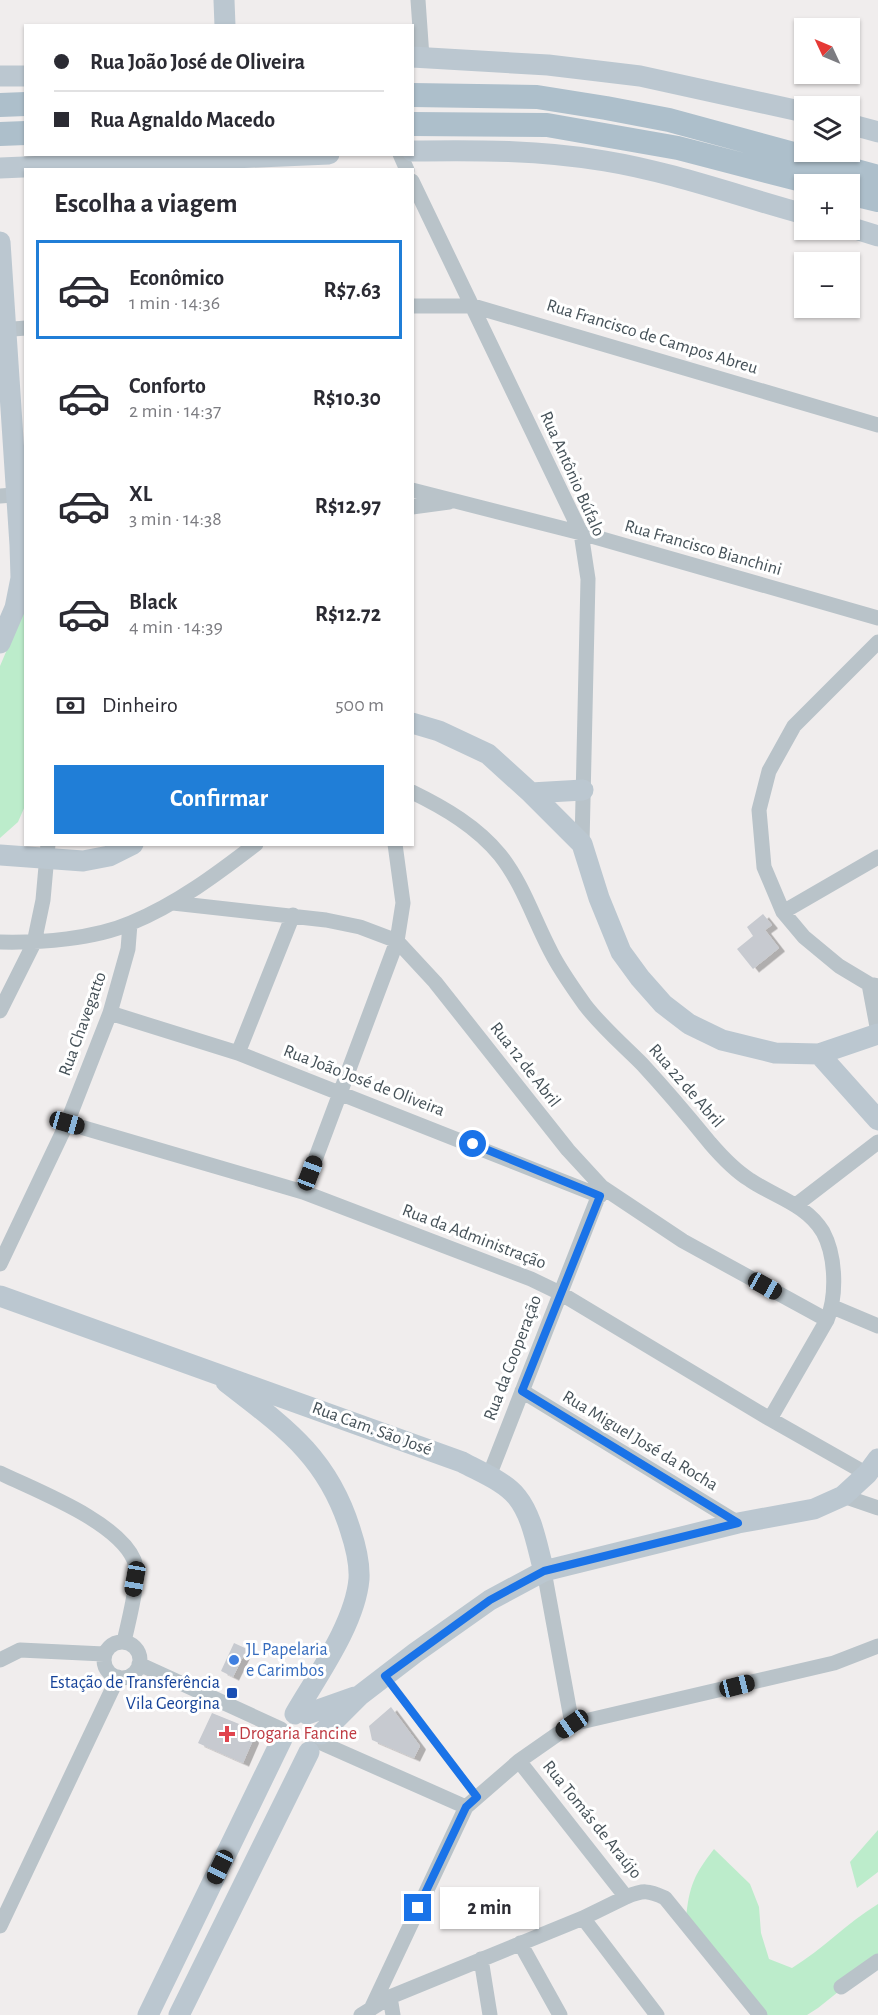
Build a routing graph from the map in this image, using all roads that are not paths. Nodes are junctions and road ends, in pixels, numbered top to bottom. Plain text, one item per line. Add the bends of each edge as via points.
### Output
1 (224, 0) edge
2 (418, 0) edge
3 (225, 24) edge
4 (417, 57) edge
5 (0, 76) edge
6 (24, 76) edge
7 (414, 95) edge
8 (24, 104) edge
9 (0, 105) edge
10 (794, 110) edge
11 (414, 124) edge
12 (860, 127) edge
13 (878, 132) edge
14 (24, 133) edge
15 (0, 134) edge
16 (414, 151) edge
17 (282, 156) edge
18 (0, 168) edge
19 (878, 177) edge
20 (794, 178) edge
21 (414, 185) edge
22 (860, 196) edge
23 (878, 200) edge
24 (794, 211) edge
25 (860, 230) edge
26 (878, 236) edge
27 (0, 242) edge
28 (414, 306) edge
29 (473, 306) junction
30 (10, 329) edge
31 (878, 425) edge
32 (414, 490) edge
33 (14, 495) edge
34 (461, 501) junction
35 (414, 507) edge
36 (581, 533) junction
37 (23, 573) edge
38 (878, 618) edge
39 (0, 642) edge
40 (878, 642) edge
41 (414, 724) edge
42 (583, 790) junction
43 (414, 793) edge
44 (531, 793) junction
45 (582, 844) junction
46 (129, 846) edge
47 (253, 846) edge
48 (394, 846) edge
49 (48, 851) edge
50 (0, 855) edge
51 (878, 857) edge
52 (172, 903) junction
53 (783, 912) junction
54 (293, 915) junction
55 (130, 924) junction
56 (397, 941) junction
57 (0, 942) edge
58 (34, 943) junction
59 (874, 985) edge
60 (0, 1011) edge
61 (110, 1013) junction
62 (878, 1033) edge
63 (238, 1053) junction
64 (819, 1054) junction
65 (340, 1093) junction
66 (878, 1120) edge
67 (67, 1123) junction
68 (878, 1142) edge
69 (601, 1191) junction
70 (303, 1192) junction
71 (796, 1205) junction
72 (0, 1264) edge
73 (560, 1293) junction
74 (0, 1296) edge
75 (830, 1314) junction
76 (878, 1326) edge
77 (212, 1371) junction
78 (522, 1391) junction
79 (306, 1405) junction
80 (770, 1419) junction
81 (288, 1431) junction
82 (872, 1466) edge
83 (0, 1473) edge
84 (489, 1476) junction
85 (843, 1496) junction
86 (878, 1508) edge
87 (738, 1523) junction
88 (544, 1571) junction
89 (124, 1642) junction
90 (878, 1646) edge
91 (104, 1654) junction
92 (0, 1660) edge
93 (139, 1664) junction
94 (385, 1676) junction
95 (118, 1677) junction
96 (358, 1696) junction
97 (291, 1724) junction
98 (572, 1724) junction
99 (317, 1743) junction
100 (519, 1761) junction
101 (472, 1802) junction
102 (626, 1897) junction
103 (583, 1918) junction
104 (0, 1926) edge
105 (520, 1943) junction
106 (482, 1959) junction
107 (878, 1961) edge
108 (841, 1987) dead end
109 (390, 1997) junction
110 (366, 2012) edge
111 (148, 2015) edge
112 (179, 2015) edge
113 (393, 2015) edge
114 (490, 2015) edge
115 (560, 2015) edge
116 (657, 2015) edge
117 (760, 2015) edge

1 - 3 main road
2 - 4 street
4 - 10 main road via 548,65 640,76
5 - 6 main road
7 - 19 main road via 537,97 606,108 669,120
8 - 9 main road
11 - 20 main road via 547,125 678,148
12 - 13 main road
14 - 15 main road
16 - 24 main road via 538,152 606,161
17 - 18 main road
21 - 29 street, Rua Antônio Búfalo
22 - 23 main road
25 - 26 main road
27 - 30 main road
28 - 29 street, Rua Francisco de Campos Abreu
29 - 31 street, Rua Francisco de Campos Abreu
29 - 36 street, Rua Antônio Búfalo
30 - 33 main road
32 - 34 street, Rua Francisco Bianchini
33 - 37 main road
34 - 35 street
34 - 36 street, Rua Francisco Bianchini
36 - 38 street, Rua Francisco Bianchini
36 - 42 street, Rua Antônio Búfalo via 588,579
37 - 39 main road via 15,608
40 - 53 street via 794,726 769,771 759,810 760,839 764,867
41 - 44 main road via 488,754
42 - 44 main road
42 - 45 street, Rua Antônio Búfalo
43 - 71 street, Rua 22 de Abril via 473,828 500,855 518,882 551,953 587,1007 672,1096 716,1150 751,1181
44 - 45 main road
45 - 64 main road via 621,952 663,1004 689,1024 722,1040 775,1053
46 - 49 main road via 109,856 83,861
47 - 52 street
48 - 56 street via 403,903
49 - 50 main road
49 - 58 street via 44,900
51 - 53 street
52 - 54 street, Rua 12 de Abril
52 - 55 street
53 - 59 street via 804,937 838,966
54 - 56 street, Rua 12 de Abril via 360,927
54 - 63 street
55 - 58 street
55 - 61 street, Rua Chavegatto via 128,949
56 - 65 street
56 - 69 street, Rua 12 de Abril via 435,982
57 - 58 street
58 - 60 street
59 - 62 street
61 - 63 street, Rua João José de Oliveira
61 - 67 street, Rua Chavegatto
62 - 64 main road
63 - 65 street, Rua João José de Oliveira
64 - 66 main road
65 - 69 street, Rua João José de Oliveira
65 - 70 street
67 - 70 street, Rua da Administração
67 - 72 street, Rua Chavegatto
68 - 71 street
69 - 73 street, Rua da Cooperação
69 - 75 street, Rua 12 de Abril via 683,1241
70 - 73 street, Rua da Administração
71 - 75 street, Rua 22 de Abril via 823,1233 831,1258 834,1286
73 - 78 street, Rua da Cooperação
73 - 80 street, Rua da Administração
74 - 77 main road, Rua Cam. São José
75 - 76 street, Rua 12 de Abril
75 - 80 street, Rua 22 de Abril
77 - 79 main road, Rua Cam. São José
77 - 81 main road
78 - 84 street, Rua da Cooperação
78 - 87 street, Rua Miguel José da Rocha
79 - 81 main road via 296,1414
79 - 84 main road, Rua Cam. São José via 462,1462
80 - 82 street, Rua da Administração
81 - 97 main road via 316,1461 335,1490 356,1546 359,1578 341,1636
82 - 85 main road
83 - 89 street via 98,1521 124,1545 134,1561 135,1579
84 - 88 main road, Rua Cam. São José via 516,1496 528,1516
85 - 86 street
85 - 87 main road via 814,1509
87 - 88 main road
88 - 94 main road via 490,1600
88 - 98 street, Rua Cam. São José
89 - 91 street via 112,1645
89 - 93 street via 135,1647
90 - 98 street via 834,1663
91 - 92 street via 20,1650
91 - 95 street via 104,1666
93 - 95 street via 128,1677
93 - 97 street
94 - 96 main road
94 - 101 lane
95 - 104 street
96 - 97 main road
96 - 99 main road
97 - 99 main road via 315,1718 320,1725
97 - 99 main road via 286,1747 301,1753
97 - 111 main road
98 - 100 street
99 - 101 street
99 - 112 main road
100 - 101 street
100 - 102 street, Rua Tomás de Araújo
101 - 110 street
102 - 103 street
102 - 117 street, Rua Tomás de Araújo via 641,1891 665,1898
103 - 105 street
103 - 116 street
105 - 106 street
105 - 115 street
106 - 109 street
106 - 114 street
107 - 108 street
109 - 110 street
109 - 113 street

